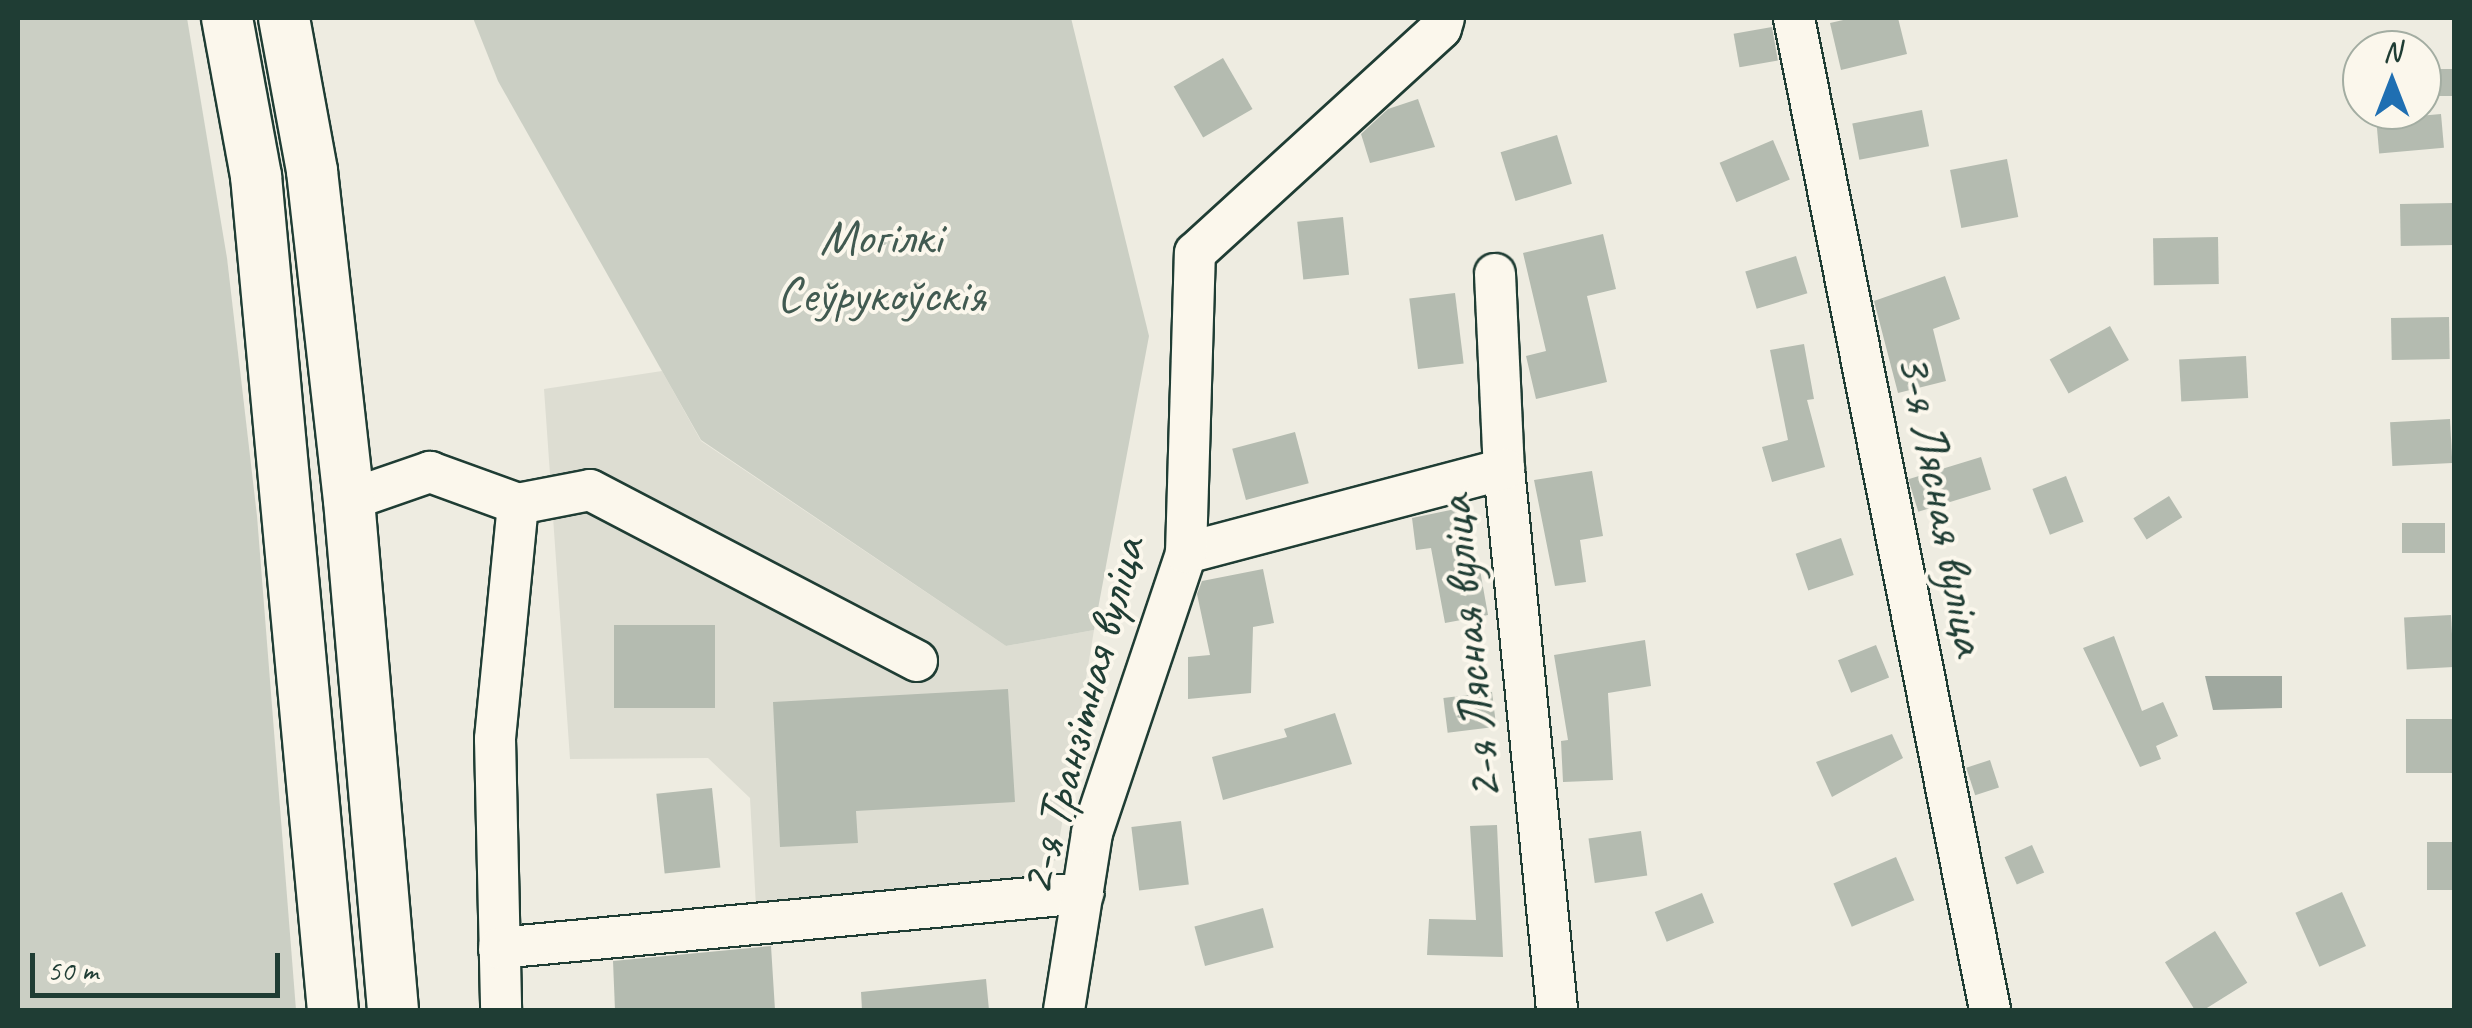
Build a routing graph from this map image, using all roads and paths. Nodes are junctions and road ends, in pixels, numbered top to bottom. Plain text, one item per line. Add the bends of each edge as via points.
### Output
1 (228, 18) edge
2 (284, 18) edge
3 (1444, 18) edge
4 (1794, 18) edge
5 (1494, 274) dead end
6 (1504, 469) junction
7 (350, 500) junction
8 (518, 504) junction
9 (1186, 554) junction
10 (917, 661) dead end
11 (1083, 893) junction
12 (499, 948) junction
13 (333, 1010) edge
14 (393, 1010) edge
15 (501, 1010) edge
16 (1064, 1010) edge
17 (1556, 1010) edge
18 (1990, 1010) edge

1 - 13 main road via 256,176
2 - 7 main road via 312,171
3 - 9 street, 2-я Транзітная вуліца via 1442,28 1196,253
4 - 18 street, 3-я Лясная вуліца
5 - 6 street, 2-я Лясная вуліца
6 - 9 street
6 - 17 street, 2-я Лясная вуліца
7 - 8 street via 430,472
7 - 14 main road
8 - 10 street via 590,490
8 - 12 street via 495,739
9 - 11 street, 2-я Транзітная вуліца via 1092,833
11 - 12 street
11 - 16 street, 2-я Транзітная вуліца
12 - 15 street

